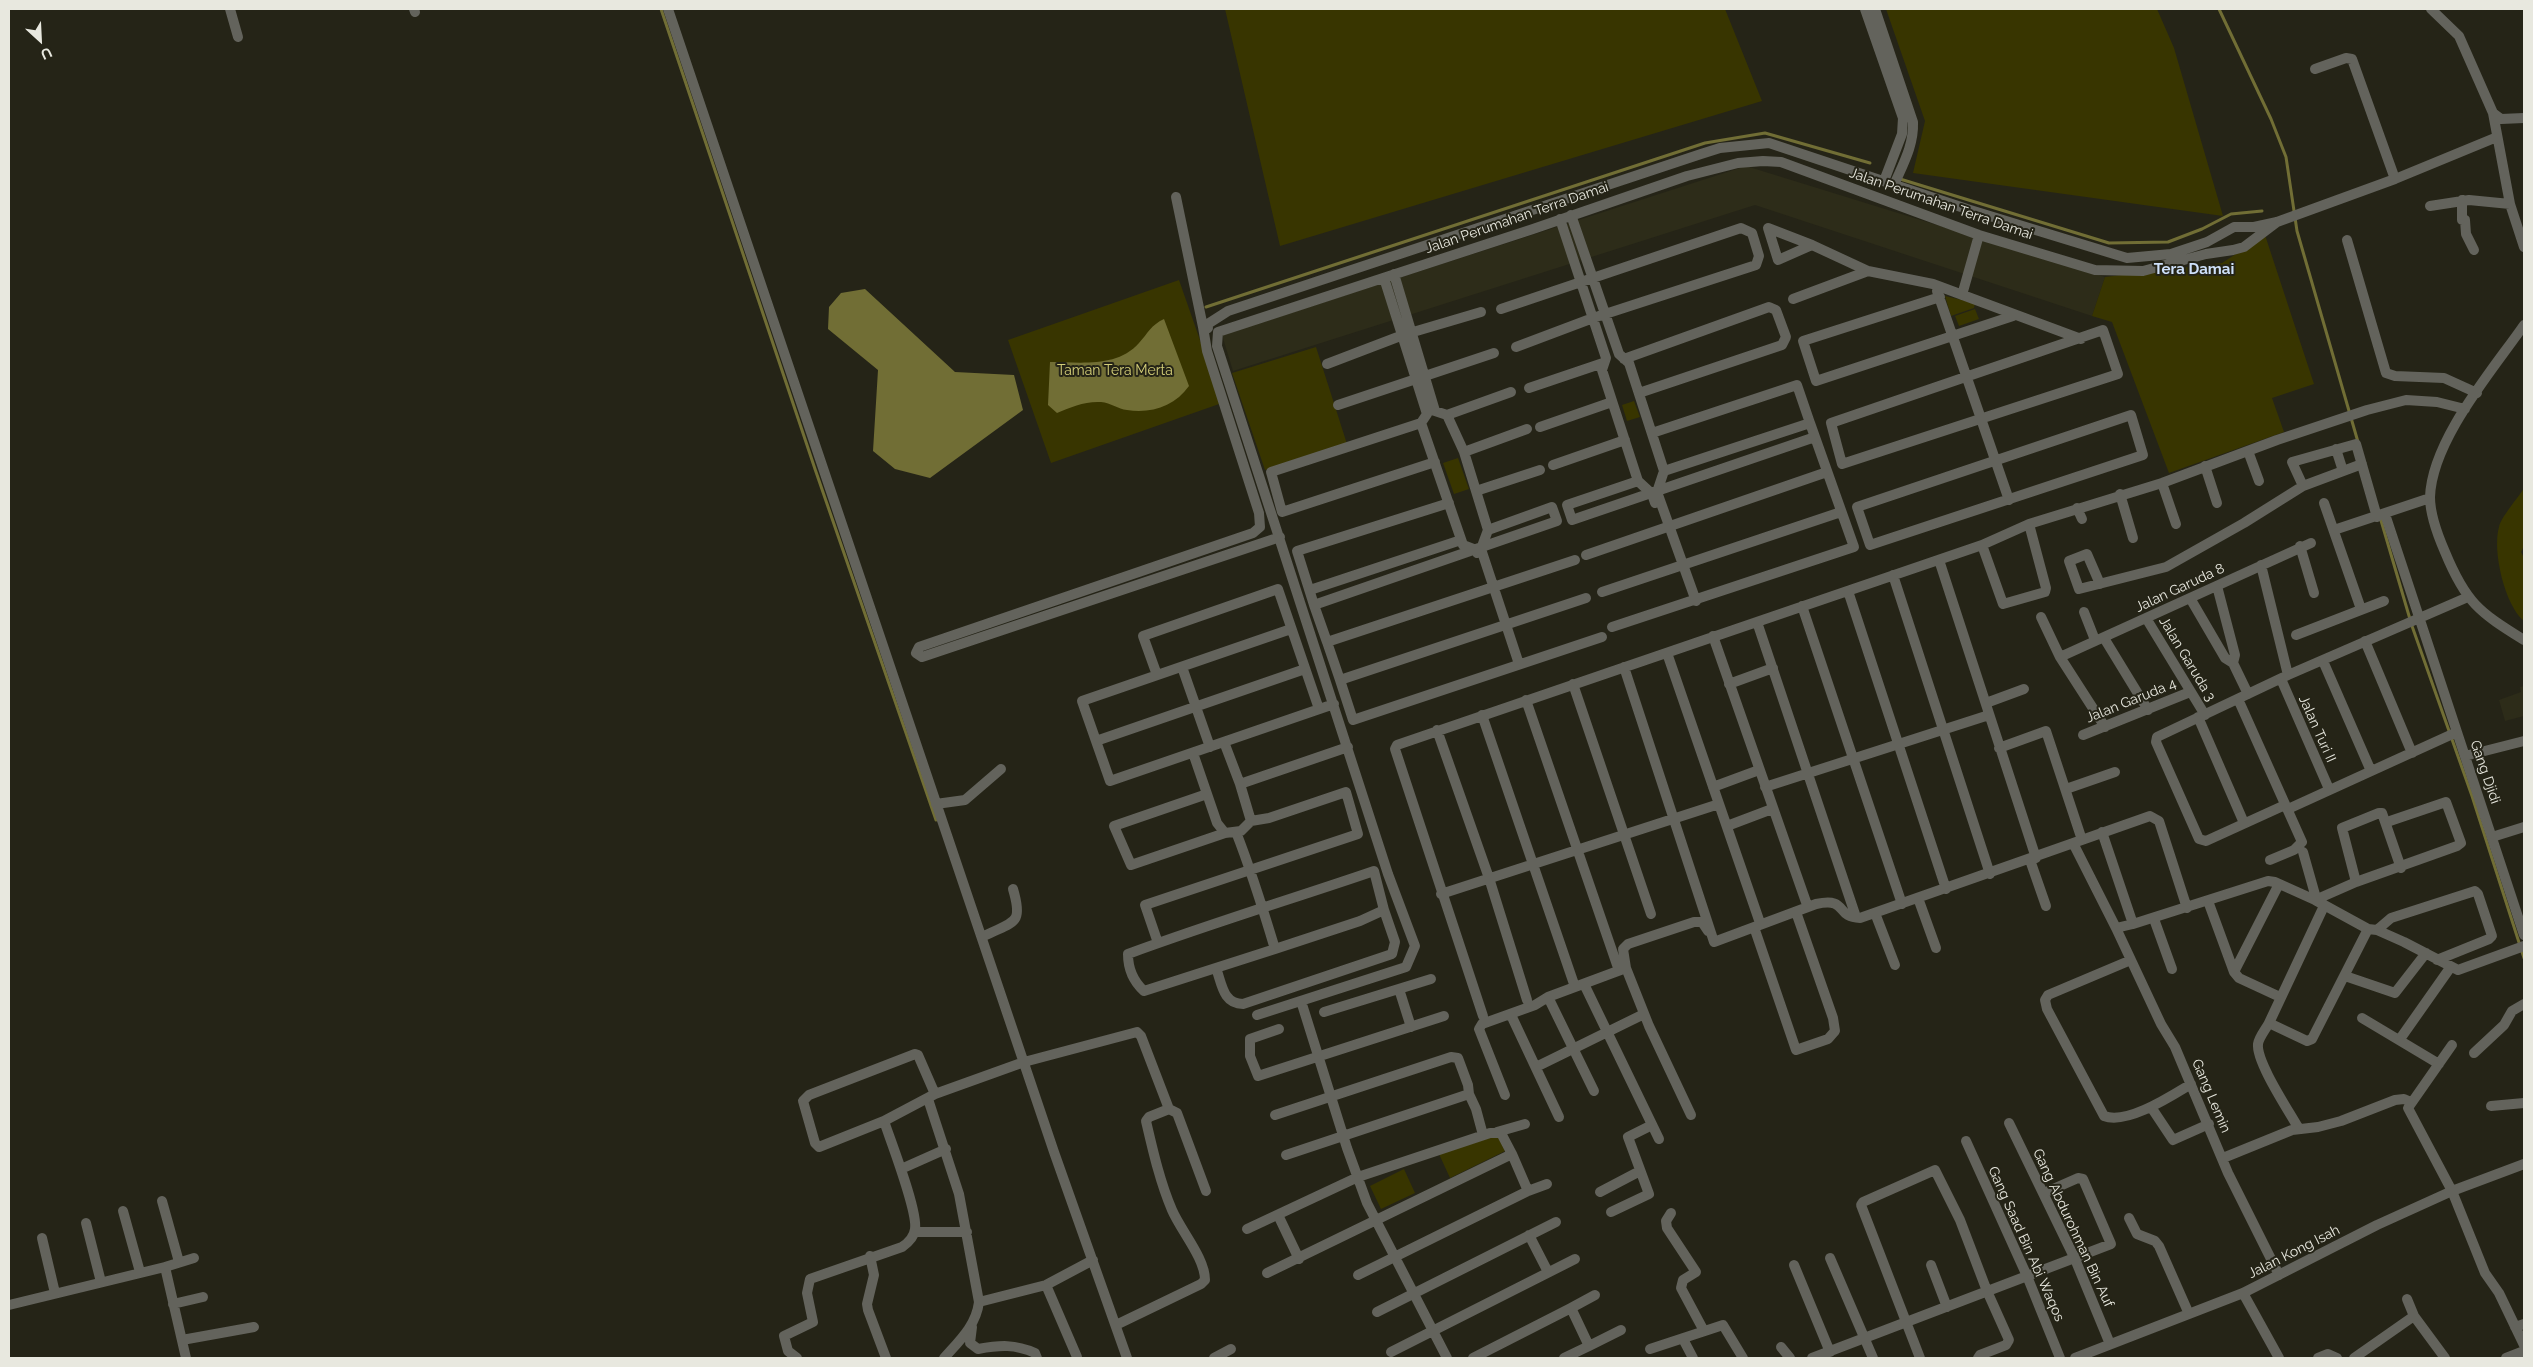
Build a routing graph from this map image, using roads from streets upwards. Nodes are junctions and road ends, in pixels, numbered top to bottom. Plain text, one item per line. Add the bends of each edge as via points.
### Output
1 (231, 9) edge
2 (668, 9) edge
3 (1865, 9) edge
4 (1875, 9) edge
5 (2431, 9) edge
6 (238, 37) dead end
7 (2315, 69) dead end
8 (2493, 113) junction
9 (2524, 118) edge
10 (2497, 137) junction
11 (2394, 179) junction
12 (1884, 181) junction
13 (1894, 184) junction
14 (1176, 198) dead end
15 (2462, 200) junction
16 (2510, 204) junction
17 (2430, 206) dead end
18 (1571, 215) junction
19 (1560, 219) junction
20 (2277, 222) junction
21 (1979, 235) junction
22 (2347, 240) dead end
23 (1812, 245) dead end
24 (2524, 247) edge
25 (2474, 250) dead end
26 (1868, 271) junction
27 (1389, 276) junction
28 (1592, 277) junction
29 (1580, 281) junction
30 (1933, 284) junction
31 (1962, 295) junction
32 (1940, 297) junction
33 (1793, 299) dead end
34 (1502, 309) dead end
35 (1481, 312) dead end
36 (1605, 314) junction
37 (2013, 316) junction
38 (1593, 318) junction
39 (2524, 325) edge
40 (1203, 327) junction
41 (1218, 332) junction
42 (1408, 335) junction
43 (1953, 336) junction
44 (2081, 340) junction
45 (1516, 347) dead end
46 (1494, 353) dead end
47 (1621, 356) junction
48 (1604, 361) junction
49 (1327, 364) dead end
50 (1419, 378) junction
51 (1966, 378) junction
52 (1529, 388) dead end
53 (1511, 392) dead end
54 (1639, 393) junction
55 (2477, 393) junction
56 (1612, 402) junction
57 (1338, 404) dead end
58 (2465, 409) junction
59 (1447, 415) junction
60 (1428, 416) junction
61 (1979, 419) junction
62 (1810, 423) junction
63 (1540, 427) dead end
64 (1527, 429) dead end
65 (1652, 434) junction
66 (1815, 437) junction
67 (1625, 440) junction
68 (2336, 449) junction
69 (2248, 451) junction
70 (1464, 452) junction
71 (1993, 460) junction
72 (1435, 462) junction
73 (2362, 464) junction
74 (1553, 465) dead end
75 (2205, 466) junction
76 (1540, 470) dead end
77 (1664, 471) junction
78 (2343, 471) junction
79 (1828, 472) junction
80 (1638, 481) junction
81 (2259, 481) dead end
82 (2162, 483) junction
83 (2303, 486) junction
84 (1476, 491) junction
85 (1654, 493) junction
86 (2120, 494) junction
87 (2430, 498) junction
88 (2009, 500) junction
89 (1448, 502) junction
90 (2217, 503) dead end
91 (2324, 503) dead end
92 (2077, 508) junction
93 (1841, 512) junction
94 (2381, 515) junction
95 (2082, 519) dead end
96 (2029, 524) junction
97 (2176, 524) dead end
98 (1260, 527) junction
99 (1667, 528) junction
100 (1488, 530) junction
101 (2334, 530) junction
102 (1280, 537) junction
103 (2133, 538) dead end
104 (1461, 540) junction
105 (2311, 543) dead end
106 (1982, 545) junction
107 (2300, 546) junction
108 (1478, 550) junction
109 (1586, 555) dead end
110 (1575, 560) dead end
111 (1939, 560) junction
112 (2261, 565) junction
113 (1680, 567) junction
114 (1893, 575) junction
115 (2100, 584) dead end
116 (2217, 586) junction
117 (1491, 588) junction
118 (1310, 590) junction
119 (1848, 590) junction
120 (1602, 592) dead end
121 (2314, 592) dead end
122 (2468, 597) junction
123 (1586, 598) dead end
124 (2190, 598) junction
125 (2384, 601) dead end
126 (1693, 602) junction
127 (1314, 605) junction
128 (1802, 606) junction
129 (2361, 609) junction
130 (2084, 612) dead end
131 (2041, 617) dead end
132 (2146, 618) junction
133 (2418, 619) junction
134 (1757, 622) junction
135 (1503, 625) junction
136 (1612, 628) dead end
137 (1291, 629) junction
138 (2296, 635) dead end
139 (1713, 636) junction
140 (1602, 637) dead end
141 (2099, 639) junction
142 (2524, 640) edge
143 (2365, 641) junction
144 (1327, 642) junction
145 (1667, 653) junction
146 (2060, 658) junction
147 (2323, 661) junction
148 (2233, 663) junction
149 (1516, 665) junction
150 (1182, 667) junction
151 (1624, 667) junction
152 (1773, 668) junction
153 (1305, 669) junction
154 (1157, 675) junction
155 (2284, 677) junction
156 (1340, 680) junction
157 (1573, 684) junction
158 (1729, 684) junction
159 (2024, 689) dead end
160 (2190, 692) junction
161 (2243, 697) junction
162 (1526, 700) junction
163 (1986, 703) junction
164 (1334, 704) junction
165 (1196, 706) junction
166 (1319, 709) junction
167 (2148, 710) junction
168 (1482, 715) junction
169 (1990, 715) junction
170 (2201, 716) junction
171 (2106, 727) junction
172 (1943, 729) junction
173 (1437, 730) junction
174 (2457, 732) junction
175 (2083, 735) dead end
176 (2524, 740) edge
177 (1096, 741) junction
178 (1224, 742) junction
179 (1898, 744) junction
180 (1210, 747) junction
181 (1348, 747) junction
182 (1999, 748) junction
183 (1193, 753) junction
184 (2412, 753) junction
185 (2465, 756) junction
186 (1853, 758) junction
187 (1001, 769) dead end
188 (1759, 770) junction
189 (2371, 771) junction
190 (2115, 772) dead end
191 (1809, 773) junction
192 (1240, 784) junction
193 (1713, 787) junction
194 (1765, 787) junction
195 (2066, 789) junction
196 (2329, 789) junction
197 (1207, 794) junction
198 (936, 804) junction
199 (1719, 804) junction
200 (2286, 807) junction
201 (1772, 809) junction
202 (1672, 818) junction
203 (1251, 821) junction
204 (2387, 822) junction
205 (2244, 823) junction
206 (1727, 826) junction
207 (2524, 827) edge
208 (1236, 832) junction
209 (2102, 832) junction
210 (1225, 833) junction
211 (1624, 834) junction
212 (2492, 837) junction
213 (2077, 842) junction
214 (1578, 849) junction
215 (2303, 852) dead end
216 (2033, 859) junction
217 (2270, 860) dead end
218 (1534, 863) junction
219 (2401, 868) junction
220 (1251, 869) junction
221 (1990, 874) junction
222 (1489, 878) junction
223 (2356, 882) junction
224 (2279, 884) junction
225 (1013, 888) dead end
226 (1946, 889) junction
227 (1441, 894) junction
228 (1918, 898) junction
229 (2315, 899) junction
230 (2208, 901) junction
231 (1806, 902) dead end
232 (1902, 904) junction
233 (2046, 906) dead end
234 (2324, 906) junction
235 (2520, 906) edge
236 (2187, 908) junction
237 (1263, 909) junction
238 (1384, 910) junction
239 (1796, 912) junction
240 (1875, 913) junction
241 (1651, 914) dead end
242 (1860, 918) junction
243 (2154, 919) junction
244 (1757, 924) junction
245 (2134, 924) junction
246 (2116, 928) junction
247 (2372, 930) junction
248 (1710, 934) junction
249 (2524, 935) edge
250 (982, 937) junction
251 (1158, 942) junction
252 (2524, 946) edge
253 (1936, 948) dead end
254 (1275, 949) junction
255 (2426, 953) junction
256 (2131, 960) junction
257 (2437, 960) junction
258 (1895, 965) dead end
259 (1621, 967) junction
260 (1216, 968) junction
261 (2450, 968) junction
262 (2172, 969) dead end
263 (2234, 972) junction
264 (2345, 976) junction
265 (1431, 980) dead end
266 (1580, 986) junction
267 (1399, 988) junction
268 (1548, 997) junction
269 (2280, 997) junction
270 (1527, 1000) dead end
271 (1301, 1001) junction
272 (2524, 1004) edge
273 (1324, 1012) dead end
274 (1644, 1014) junction
275 (1258, 1015) dead end
276 (1511, 1015) junction
277 (1444, 1016) dead end
278 (1483, 1016) dead end
279 (2362, 1018) dead end
280 (2269, 1023) junction
281 (1411, 1027) junction
282 (1279, 1029) dead end
283 (1608, 1032) junction
284 (2400, 1039) junction
285 (2452, 1045) dead end
286 (1574, 1050) junction
287 (2474, 1053) dead end
288 (1319, 1056) junction
289 (1024, 1062) junction
290 (2439, 1064) junction
291 (1536, 1067) junction
292 (2191, 1084) junction
293 (1594, 1091) dead end
294 (1469, 1094) junction
295 (1505, 1094) dead end
296 (1331, 1096) junction
297 (931, 1097) junction
298 (2411, 1102) junction
299 (2524, 1103) edge
300 (2491, 1106) dead end
301 (2151, 1107) junction
302 (1169, 1109) junction
303 (1275, 1115) dead end
304 (1691, 1115) dead end
305 (1559, 1117) dead end
306 (884, 1121) junction
307 (2009, 1123) dead end
308 (1524, 1124) dead end
309 (2209, 1124) junction
310 (1652, 1125) junction
311 (2299, 1129) junction
312 (1497, 1132) junction
313 (1483, 1135) junction
314 (1343, 1136) junction
315 (1659, 1139) dead end
316 (1966, 1142) dead end
317 (946, 1149) junction
318 (1286, 1154) dead end
319 (1512, 1154) junction
320 (2223, 1158) junction
321 (2524, 1164) edge
322 (900, 1170) junction
323 (1640, 1171) junction
324 (1358, 1177) junction
325 (1546, 1184) dead end
326 (2452, 1190) junction
327 (1206, 1191) dead end
328 (1528, 1192) junction
329 (1600, 1192) dead end
330 (2044, 1193) junction
331 (162, 1201) dead end
332 (123, 1211) dead end
333 (1611, 1212) dead end
334 (1671, 1213) dead end
335 (1278, 1215) junction
336 (2129, 1218) dead end
337 (1377, 1222) junction
338 (1556, 1222) dead end
339 (86, 1223) dead end
340 (1247, 1229) dead end
341 (914, 1232) junction
342 (967, 1232) junction
343 (1529, 1236) junction
344 (42, 1238) dead end
345 (870, 1256) junction
346 (1394, 1257) junction
347 (194, 1258) dead end
348 (1830, 1258) dead end
349 (1299, 1259) junction
350 (1575, 1259) dead end
351 (2075, 1259) junction
352 (1093, 1260) junction
353 (179, 1262) junction
354 (1794, 1265) dead end
355 (1931, 1265) dead end
356 (165, 1267) junction
357 (140, 1272) junction
358 (1548, 1272) junction
359 (1267, 1273) dead end
360 (1358, 1275) dead end
361 (2279, 1275) junction
362 (2027, 1276) junction
363 (101, 1282) junction
364 (1046, 1285) junction
365 (1987, 1291) junction
366 (55, 1293) junction
367 (2243, 1293) junction
368 (1413, 1294) junction
369 (1595, 1295) dead end
370 (203, 1297) dead end
371 (2407, 1299) dead end
372 (979, 1302) junction
373 (174, 1304) junction
374 (9, 1305) edge
375 (1946, 1307) junction
376 (1571, 1308) junction
377 (1377, 1312) dead end
378 (2189, 1314) junction
379 (2414, 1316) junction
380 (1906, 1323) junction
381 (1116, 1325) junction
382 (2519, 1325) edge
383 (972, 1326) junction
384 (254, 1327) dead end
385 (1621, 1330) dead end
386 (1433, 1331) junction
387 (1704, 1331) junction
388 (1864, 1339) junction
389 (182, 1340) junction
390 (1683, 1340) junction
391 (2110, 1344) junction
392 (2524, 1345) edge
393 (1589, 1346) junction
394 (1781, 1348) dead end
395 (1231, 1349) dead end
396 (1650, 1350) dead end
397 (2524, 1351) edge
398 (1392, 1352) dead end
399 (1830, 1352) junction
400 (2100, 1354) edge
401 (1077, 1357) edge
402 (186, 1358) edge
403 (797, 1358) edge
404 (886, 1358) edge
405 (944, 1358) edge
406 (1037, 1358) edge
407 (1127, 1358) edge
408 (1214, 1358) edge
409 (1447, 1358) edge
410 (1474, 1358) edge
411 (1564, 1358) edge
412 (1693, 1358) edge
413 (1743, 1358) edge
414 (1790, 1358) edge
415 (1812, 1358) edge
416 (1873, 1358) edge
417 (1920, 1358) edge
418 (1978, 1358) edge
419 (2060, 1358) edge
420 (2074, 1358) edge
421 (2279, 1358) edge
422 (2318, 1358) edge
423 (2337, 1358) edge
424 (2354, 1358) edge
425 (2445, 1358) edge
426 (2506, 1358) edge

1 - 6 street
2 - 198 street
3 - 12 street via 1903,118 1902,134
4 - 13 street via 1913,122 1914,135
5 - 8 street via 2459,36
7 - 11 street via 2346,58 2352,59
8 - 9 street via 2501,119
8 - 10 street
10 - 11 street
10 - 16 street
11 - 20 street
12 - 13 street, Jalan Perumahan Terra Damai
12 - 40 street, Jalan Perumahan Terra Damai via 1769,143 1720,148 1228,311
13 - 20 street, Jalan Perumahan Terra Damai via 2127,258 2171,254 2206,242 2234,227
14 - 40 street
15 - 16 street
15 - 17 street
15 - 25 street via 2462,220 2465,220 2466,234
16 - 24 street
18 - 19 street, Jalan Perumahan Terra Damai
18 - 21 street, Jalan Perumahan Terra Damai via 1687,176 1738,163 1763,161 1781,162
18 - 28 street
19 - 27 street, Jalan Perumahan Terra Damai
19 - 29 street
20 - 21 street, Jalan Perumahan Terra Damai via 2244,247 2135,271 2095,270
21 - 31 street
22 - 55 street via 2386,373 2444,378
23 - 26 street
26 - 30 street
26 - 33 street
27 - 41 street, Jalan Perumahan Terra Damai
27 - 42 street
28 - 29 street
28 - 36 street
28 - 36 street via 1741,228 1752,233 1759,256 1756,266
29 - 34 street
29 - 38 street
30 - 31 street
30 - 32 street
31 - 37 street
32 - 43 street
32 - 43 street via 1803,341 1816,381
35 - 42 street
36 - 38 street
36 - 47 street
37 - 43 street
37 - 44 street
38 - 45 street
38 - 48 street
39 - 55 street
40 - 41 street
40 - 98 street via 1259,512
41 - 102 street via 1217,346
42 - 49 street
42 - 50 street
43 - 51 street
44 - 51 street
44 - 61 street via 2103,330 2118,374
46 - 50 street
47 - 48 street
47 - 54 street via 1629,363
47 - 54 street via 1769,307 1776,310 1786,337 1782,345
48 - 52 street
48 - 56 street via 1602,370
50 - 57 street
50 - 60 street
51 - 61 street
51 - 61 street via 1831,423 1842,464
53 - 59 street
54 - 65 street
55 - 58 street
56 - 63 street
56 - 67 street
58 - 69 street via 2437,402 2406,400 2337,418
58 - 87 street via 2435,468
59 - 60 street
59 - 70 street
60 - 72 street
60 - 72 street via 1271,472 1282,512
61 - 71 street
62 - 65 street via 1796,385
62 - 66 street
62 - 77 street
64 - 70 street
65 - 77 street
66 - 79 street
66 - 85 street
67 - 74 street
67 - 80 street
68 - 73 street, Gang Djidi via 2356,444
68 - 78 street
68 - 83 street via 2292,462
69 - 75 street
69 - 81 street
70 - 84 street
71 - 88 street
71 - 88 street via 2131,415 2143,455
71 - 88 street via 1857,507 1870,546
72 - 89 street
73 - 78 street
73 - 94 street, Gang Djidi
75 - 82 street
75 - 90 street
76 - 84 street
77 - 85 street
78 - 83 street
79 - 93 street
79 - 99 street
80 - 85 street
80 - 85 street via 1567,504 1572,520
82 - 86 street
82 - 97 street
83 - 115 street via 2166,567
84 - 100 street
85 - 99 street
86 - 92 street
86 - 103 street
87 - 94 street
87 - 122 street via 2436,532
89 - 104 street
89 - 118 street via 1296,551
91 - 101 street
92 - 95 street
92 - 96 street
93 - 113 street
93 - 126 street via 1854,547
94 - 101 street
94 - 133 street, Gang Djidi
96 - 106 street
96 - 106 street via 2045,592 2003,604
98 - 102 street
98 - 102 street via 1253,533 919,647 916,653 922,656
99 - 109 street
99 - 113 street
100 - 108 street
100 - 108 street via 1552,507 1557,521
101 - 129 street
102 - 164 street
104 - 108 street via 1463,545
104 - 118 street
105 - 107 street, Jalan Garuda 8
106 - 111 street
107 - 112 street, Jalan Garuda 8
107 - 121 street
108 - 117 street
108 - 127 street
110 - 117 street
111 - 114 street
111 - 163 street
112 - 116 street, Jalan Garuda 8
112 - 155 street, Jalan Turi II
113 - 120 street
113 - 126 street
114 - 119 street
114 - 172 street
116 - 124 street, Jalan Garuda 8
116 - 148 street via 2235,655
117 - 135 street
117 - 144 street
118 - 127 street
119 - 128 street
119 - 179 street
122 - 133 street
122 - 142 street via 2486,616
123 - 135 street
124 - 132 street, Jalan Garuda 8
124 - 148 street via 2225,658
125 - 129 street
126 - 136 street
127 - 144 street
128 - 134 street
128 - 186 street
129 - 138 street
130 - 141 street
131 - 146 street
132 - 141 street, Jalan Garuda 8
132 - 160 street, Jalan Garuda 3
133 - 143 street
133 - 174 street, Gang Djidi
134 - 139 street
134 - 152 street
135 - 149 street
135 - 156 street
137 - 150 street
137 - 153 street
137 - 154 street via 1278,589 1144,636
139 - 145 street
139 - 158 street
140 - 149 street
141 - 146 street, Jalan Garuda 8
141 - 167 street
143 - 147 street
143 - 184 street
144 - 156 street
145 - 151 street
145 - 193 street
146 - 171 street
147 - 155 street
147 - 189 street
148 - 161 street
149 - 156 street via 1353,720
150 - 154 street
150 - 165 street
151 - 157 street
151 - 202 street
152 - 158 street
152 - 191 street
153 - 165 street
153 - 166 street
154 - 177 street via 1082,701
155 - 161 street
155 - 196 street, Jalan Turi II
157 - 162 street
157 - 211 street
158 - 188 street
159 - 163 street
160 - 167 street, Jalan Garuda 4
160 - 170 street, Jalan Garuda 3
161 - 170 street
161 - 200 street
162 - 168 street
162 - 214 street
163 - 169 street
164 - 166 street
164 - 181 street
165 - 177 street
165 - 180 street
166 - 178 street
167 - 171 street, Jalan Garuda 4
168 - 173 street
168 - 218 street
169 - 172 street
169 - 182 street
170 - 205 street, Jalan Garuda 3
170 - 205 street via 2160,733 2156,739 2196,836 2206,841
171 - 175 street, Jalan Garuda 4
172 - 179 street
172 - 221 street
173 - 222 street
173 - 227 street via 1397,745 1395,749
174 - 184 street
174 - 185 street, Gang Djidi
176 - 185 street
177 - 183 street via 1110,781
178 - 180 street
178 - 192 street
179 - 186 street
179 - 226 street
180 - 183 street
181 - 192 street
181 - 271 street via 1388,874 1415,946 1406,967
182 - 195 street, Gang Lemin via 2046,731
182 - 216 street
183 - 197 street
184 - 189 street
185 - 212 street, Gang Djidi
186 - 191 street
186 - 232 street
187 - 198 street via 965,800
188 - 193 street
188 - 194 street
189 - 196 street
190 - 195 street
191 - 194 street
191 - 242 street via 1854,913
192 - 203 street
193 - 199 street
194 - 201 street
195 - 213 street, Gang Lemin
196 - 200 street
197 - 210 street via 1217,823
197 - 210 street via 1114,826 1131,865
198 - 250 street
199 - 202 street
199 - 206 street
200 - 205 street
200 - 217 street via 2302,843
201 - 206 street
201 - 231 street
202 - 211 street
202 - 248 street
203 - 208 street
203 - 220 street via 1346,792 1358,834
204 - 219 street
204 - 219 street via 2446,802 2461,841 2457,846
204 - 223 street via 2379,813 2342,828
206 - 244 street
207 - 212 street
208 - 210 street
208 - 220 street
209 - 213 street
209 - 236 street via 2150,816 2158,819
209 - 245 street
211 - 214 street
211 - 241 street
212 - 235 street, Gang Djidi
213 - 216 street
213 - 246 street, Gang Lemin
214 - 218 street
214 - 259 street
215 - 229 street
216 - 221 street
216 - 233 street
218 - 222 street
218 - 266 street
219 - 223 street
220 - 237 street
220 - 251 street via 1145,905
221 - 226 street
222 - 227 street
222 - 270 street
223 - 229 street
224 - 229 street
224 - 230 street via 2268,881
224 - 263 street
225 - 250 street via 1018,916
226 - 228 street
227 - 278 street
228 - 232 street
228 - 253 street
229 - 234 street
230 - 236 street
230 - 263 street
232 - 240 street
234 - 247 street
234 - 269 street
235 - 249 street, Gang Djidi
236 - 243 street
237 - 238 street via 1374,871
237 - 251 street
237 - 254 street
238 - 254 street
238 - 260 street via 1395,942 1392,954 1243,1004 1234,1004 1227,999
239 - 242 street via 1830,901 1847,915
239 - 244 street
239 - 244 street via 1835,1032 1828,1039 1796,1050
240 - 242 street
240 - 258 street
243 - 245 street
243 - 262 street
244 - 248 street via 1714,942
245 - 246 street
246 - 256 street, Gang Lemin
247 - 255 street
247 - 257 street via 2391,918 2475,892 2492,936
247 - 264 street
248 - 259 street via 1702,922 1694,922 1628,944 1623,949
250 - 289 street
251 - 260 street via 1128,954 1128,965 1136,983 1144,991
252 - 261 street via 2463,969
254 - 260 street
255 - 257 street
255 - 264 street via 2395,993
256 - 292 street, Gang Lemin
256 - 301 street via 2048,995 2045,1000 2104,1116 2134,1114
257 - 261 street
259 - 266 street
259 - 274 street
261 - 284 street
263 - 269 street via 2239,978
264 - 280 street via 2310,1040
265 - 267 street
266 - 268 street
266 - 283 street
267 - 273 street
267 - 281 street
268 - 276 street
268 - 286 street
269 - 280 street
271 - 275 street
271 - 288 street
272 - 287 street via 2512,1011 2504,1025
274 - 283 street
274 - 304 street
276 - 291 street
276 - 295 street via 1482,1024 1479,1029
277 - 281 street
279 - 284 street
280 - 311 street via 2258,1043 2259,1054 2281,1101
281 - 288 street
282 - 288 street via 1250,1039 1250,1056 1258,1076
283 - 286 street
283 - 310 street
284 - 290 street
285 - 290 street
286 - 291 street
286 - 293 street
288 - 296 street
289 - 297 street
289 - 302 street via 1137,1032
289 - 352 street
290 - 298 street
291 - 305 street
292 - 301 street
292 - 309 street, Gang Lemin
294 - 296 street via 1458,1058 1451,1057
294 - 313 street
294 - 314 street
296 - 303 street
296 - 314 street
297 - 306 street
297 - 306 street via 915,1054 804,1098 818,1146
297 - 317 street
298 - 311 street via 2395,1100 2341,1121
298 - 326 street via 2408,1109
299 - 300 street
301 - 309 street via 2173,1140
302 - 327 street via 1177,1113
302 - 381 street via 1148,1117 1147,1125 1172,1211 1201,1265 1205,1280
306 - 322 street
307 - 330 street, Gang Abdurohman Bin Auf
308 - 312 street
309 - 320 street, Gang Lemin
310 - 315 street
310 - 323 street via 1628,1137
311 - 320 street
312 - 313 street
312 - 319 street via 1504,1137
313 - 324 street
314 - 318 street
314 - 324 street
316 - 362 street, Gang Saad Bin Abi Waqos
317 - 322 street
317 - 342 street
319 - 328 street
319 - 337 street
320 - 361 street, Gang Lemin
321 - 326 street, Jalan Kong Isah
322 - 341 street via 915,1220
323 - 329 street
323 - 333 street via 1649,1194
324 - 335 street
324 - 337 street
325 - 328 street
326 - 361 street, Jalan Kong Isah
326 - 382 street via 2485,1273
328 - 346 street
330 - 351 street, Gang Abdurohman Bin Auf
330 - 351 street via 2078,1178 2083,1179 2093,1200 2111,1244
331 - 353 street
332 - 357 street
334 - 387 street via 1666,1228 1696,1272 1683,1280 1681,1288
335 - 340 street
335 - 349 street
336 - 378 street via 2137,1234 2159,1246
337 - 346 street
337 - 349 street
338 - 343 street
339 - 363 street
341 - 342 street
341 - 345 street via 902,1247
342 - 372 street
343 - 358 street
343 - 368 street
344 - 366 street
345 - 403 street via 810,1278 807,1293 813,1322 784,1336 788,1351
345 - 404 street via 874,1281 867,1304
346 - 360 street
346 - 368 street
347 - 353 street
348 - 388 street
349 - 359 street
350 - 358 street
351 - 362 street
351 - 391 street, Gang Abdurohman Bin Auf
352 - 364 street
352 - 381 street
353 - 356 street
354 - 399 street
355 - 375 street
356 - 357 street
356 - 373 street
357 - 363 street
358 - 386 street
361 - 367 street, Jalan Kong Isah
362 - 365 street
362 - 419 street, Gang Saad Bin Abi Waqos
363 - 366 street
364 - 372 street
364 - 401 street
365 - 375 street
365 - 380 street via 1960,1220 1938,1173 1933,1171 1861,1205
365 - 418 street via 2009,1340
366 - 374 street
367 - 378 street, Jalan Kong Isah
367 - 421 street
368 - 377 street
368 - 386 street
369 - 376 street
370 - 373 street
371 - 379 street
372 - 383 street
373 - 389 street
375 - 380 street
376 - 393 street
376 - 410 street
378 - 391 street, Jalan Kong Isah
379 - 424 street
379 - 425 street
380 - 388 street
380 - 417 street
381 - 407 street
382 - 392 street
383 - 405 street
383 - 406 street via 970,1343 974,1347 1016,1346 1036,1353
384 - 389 street
385 - 393 street
386 - 398 street
386 - 409 street
387 - 390 street
387 - 413 street via 1723,1325
388 - 399 street
388 - 416 street
389 - 402 street
390 - 396 street
390 - 412 street
391 - 400 street, Jalan Kong Isah
393 - 411 street
394 - 414 street
395 - 408 street
397 - 426 street
399 - 415 street
400 - 420 street, Jalan Kong Isah
422 - 423 street via 2328,1354

